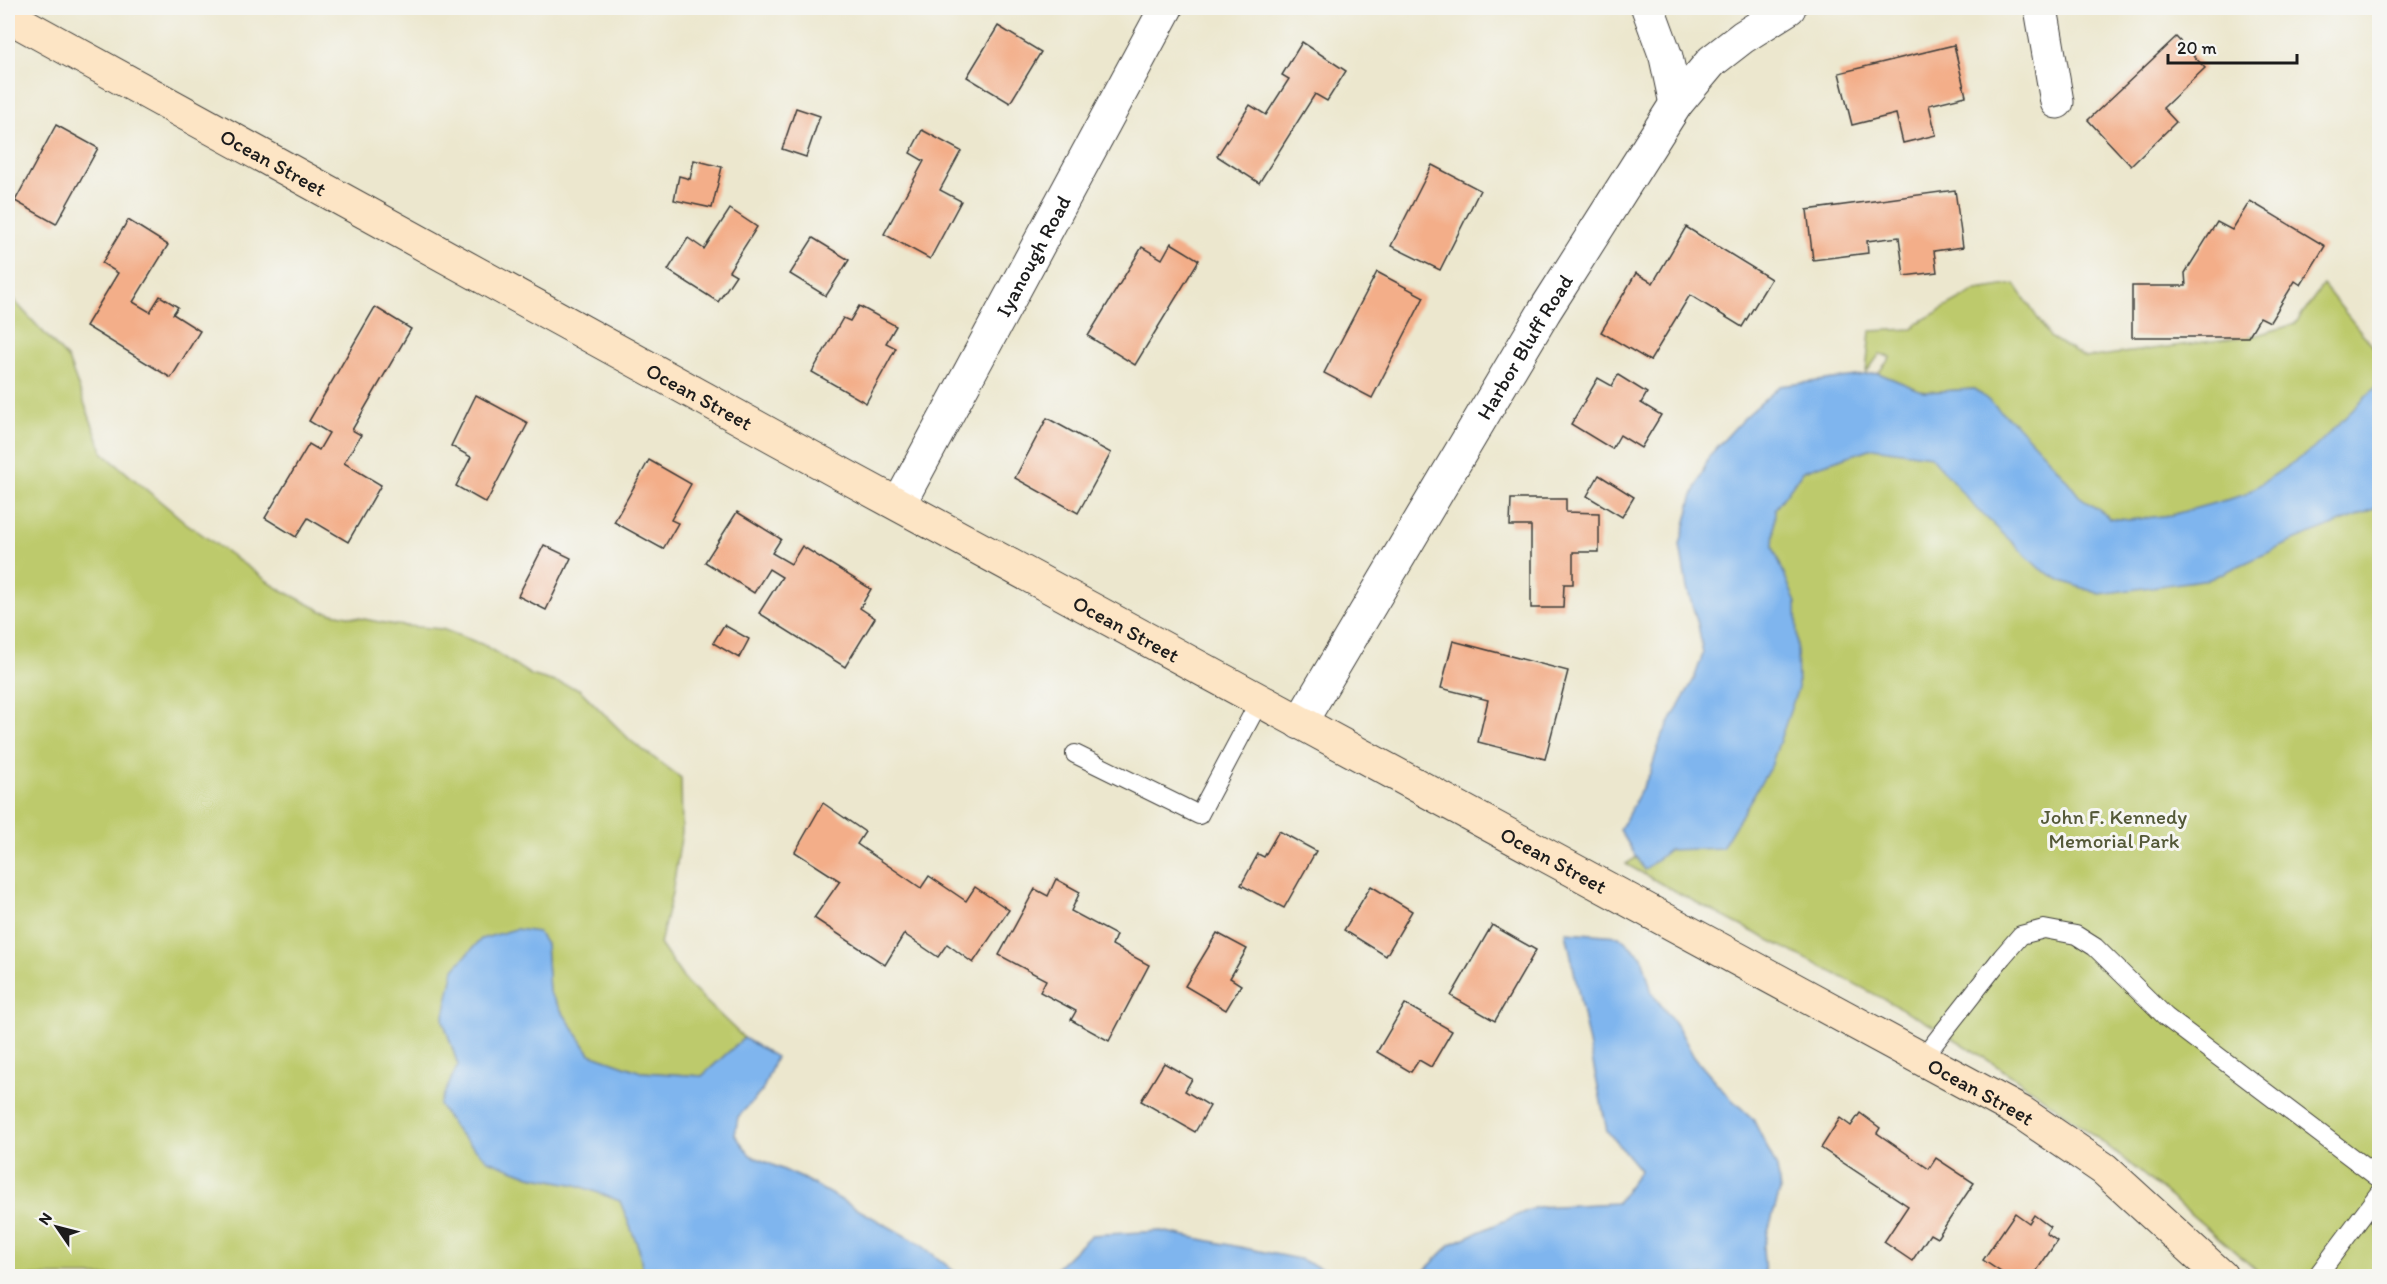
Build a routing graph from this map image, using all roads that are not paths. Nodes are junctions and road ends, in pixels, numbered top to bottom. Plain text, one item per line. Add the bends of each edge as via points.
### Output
1 (1166, 8) edge
2 (1647, 8) edge
3 (1789, 8) edge
4 (2041, 8) edge
5 (8, 16) edge
6 (2057, 102) dead end
7 (1676, 104) junction
8 (899, 504) junction
9 (1260, 700) junction
10 (1300, 723) junction
11 (1075, 754) dead end
12 (1922, 1059) junction
13 (2379, 1179) edge
14 (2379, 1192) edge
15 (2221, 1276) edge
16 (2317, 1276) edge

1 - 8 street, Iyanough Road
2 - 7 street via 1666,57
3 - 7 street, Harbor Bluff Road via 1743,36 1712,61
4 - 6 street
5 - 8 main road, Ocean Street
7 - 10 street, Harbor Bluff Road via 1544,312
8 - 9 main road, Ocean Street
9 - 10 main road, Ocean Street
9 - 11 lane via 1199,815
10 - 12 main road, Ocean Street
12 - 13 lane via 2021,935 2044,929 2076,935 2096,947 2166,1017
12 - 15 main road, Ocean Street via 2022,1113 2104,1169
14 - 16 lane

